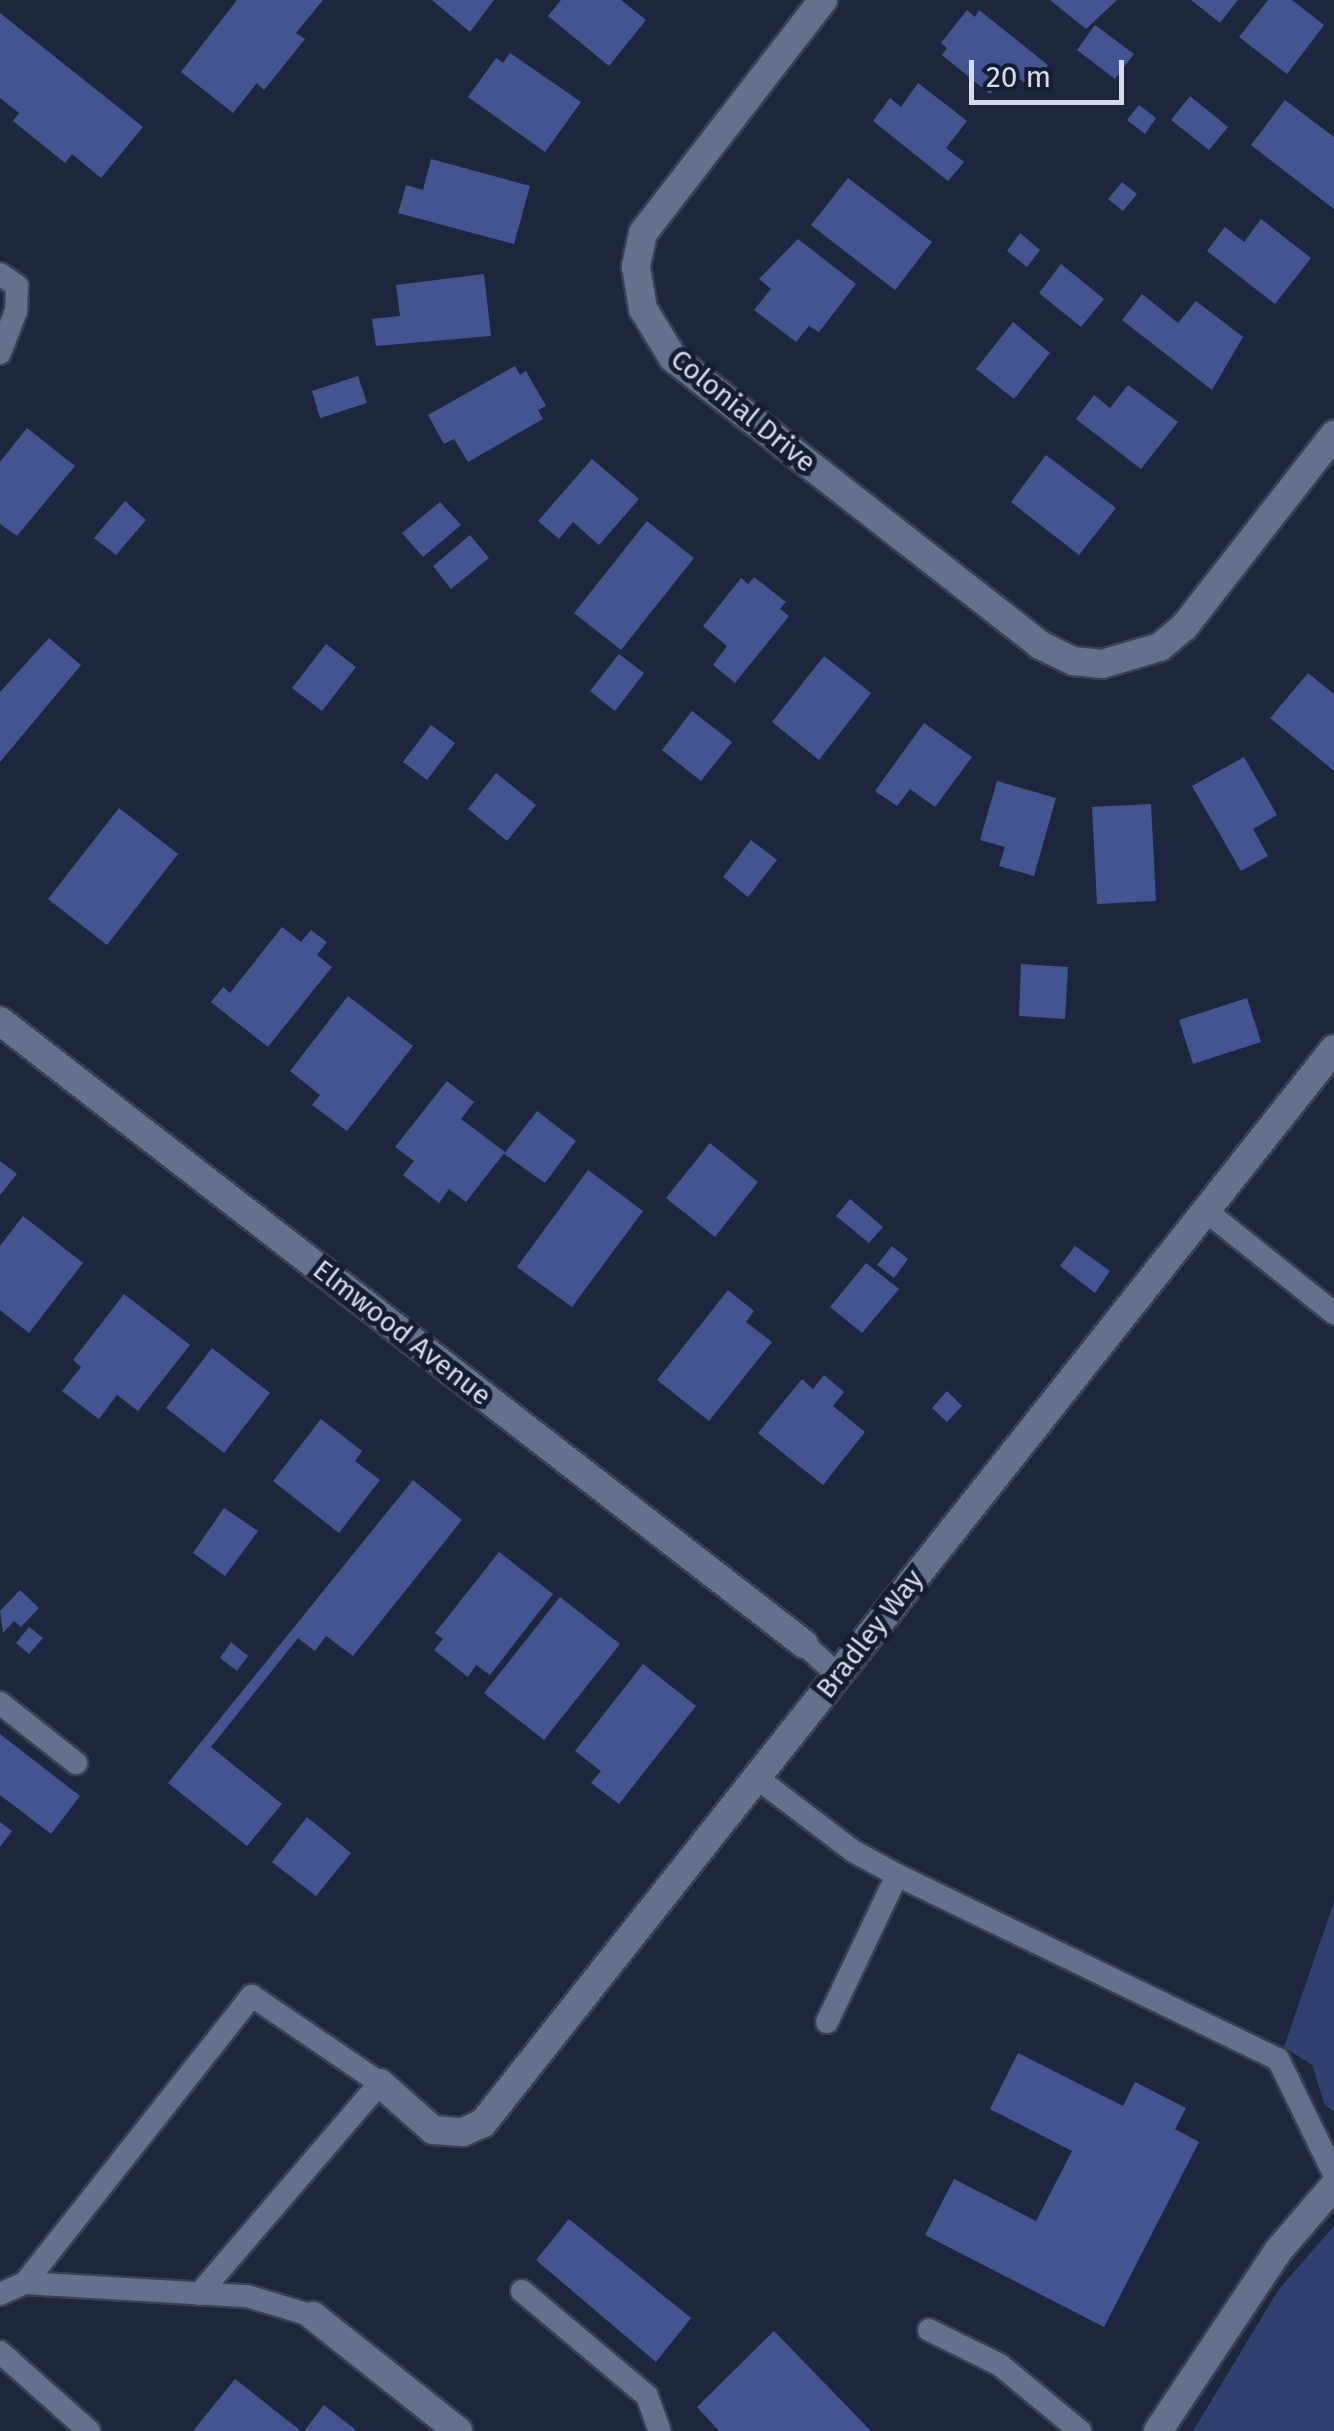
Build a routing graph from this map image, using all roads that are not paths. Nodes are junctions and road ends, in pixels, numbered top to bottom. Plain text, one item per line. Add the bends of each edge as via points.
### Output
1 (823, 0) edge
2 (0, 274) edge
3 (0, 353) edge
4 (1334, 435) edge
5 (0, 1021) edge
6 (1334, 1050) edge
7 (1206, 1211) junction
8 (1334, 1313) edge
9 (804, 1644) joint
10 (838, 1675) junction
11 (0, 1703) edge
12 (76, 1763) dead end
13 (756, 1778) junction
14 (897, 1874) junction
15 (827, 2022) dead end
16 (380, 2083) junction
17 (1334, 2174) edge
18 (1334, 2186) edge
19 (24, 2283) junction
20 (522, 2292) dead end
21 (0, 2294) edge
22 (199, 2294) junction
23 (313, 2316) joint
24 (929, 2330) dead end
25 (0, 2352) edge
26 (89, 2431) edge
27 (458, 2431) edge
28 (660, 2431) edge
29 (1080, 2431) edge
30 (1158, 2431) edge

1 - 4 street, Colonial Drive via 643,233 636,267 643,308 672,358 1057,654 1102,664 1160,647 1184,627
2 - 3 lane via 17,286 16,311
5 - 9 street, Elmwood Avenue
6 - 7 street, Bradley Way
7 - 8 lane
7 - 10 street, Bradley Way
9 - 10 lane
10 - 13 street, Bradley Way
11 - 12 lane
13 - 14 lane via 854,1851
13 - 16 street, Bradley Way via 483,2123 462,2132 433,2130
14 - 15 lane
14 - 17 lane via 1278,2059
16 - 19 lane via 252,1996
16 - 22 lane
18 - 30 street via 1278,2251
19 - 21 lane
19 - 22 lane
20 - 28 lane via 647,2396
22 - 23 lane via 280,2301
23 - 27 street
24 - 29 lane via 1000,2365
25 - 26 lane

